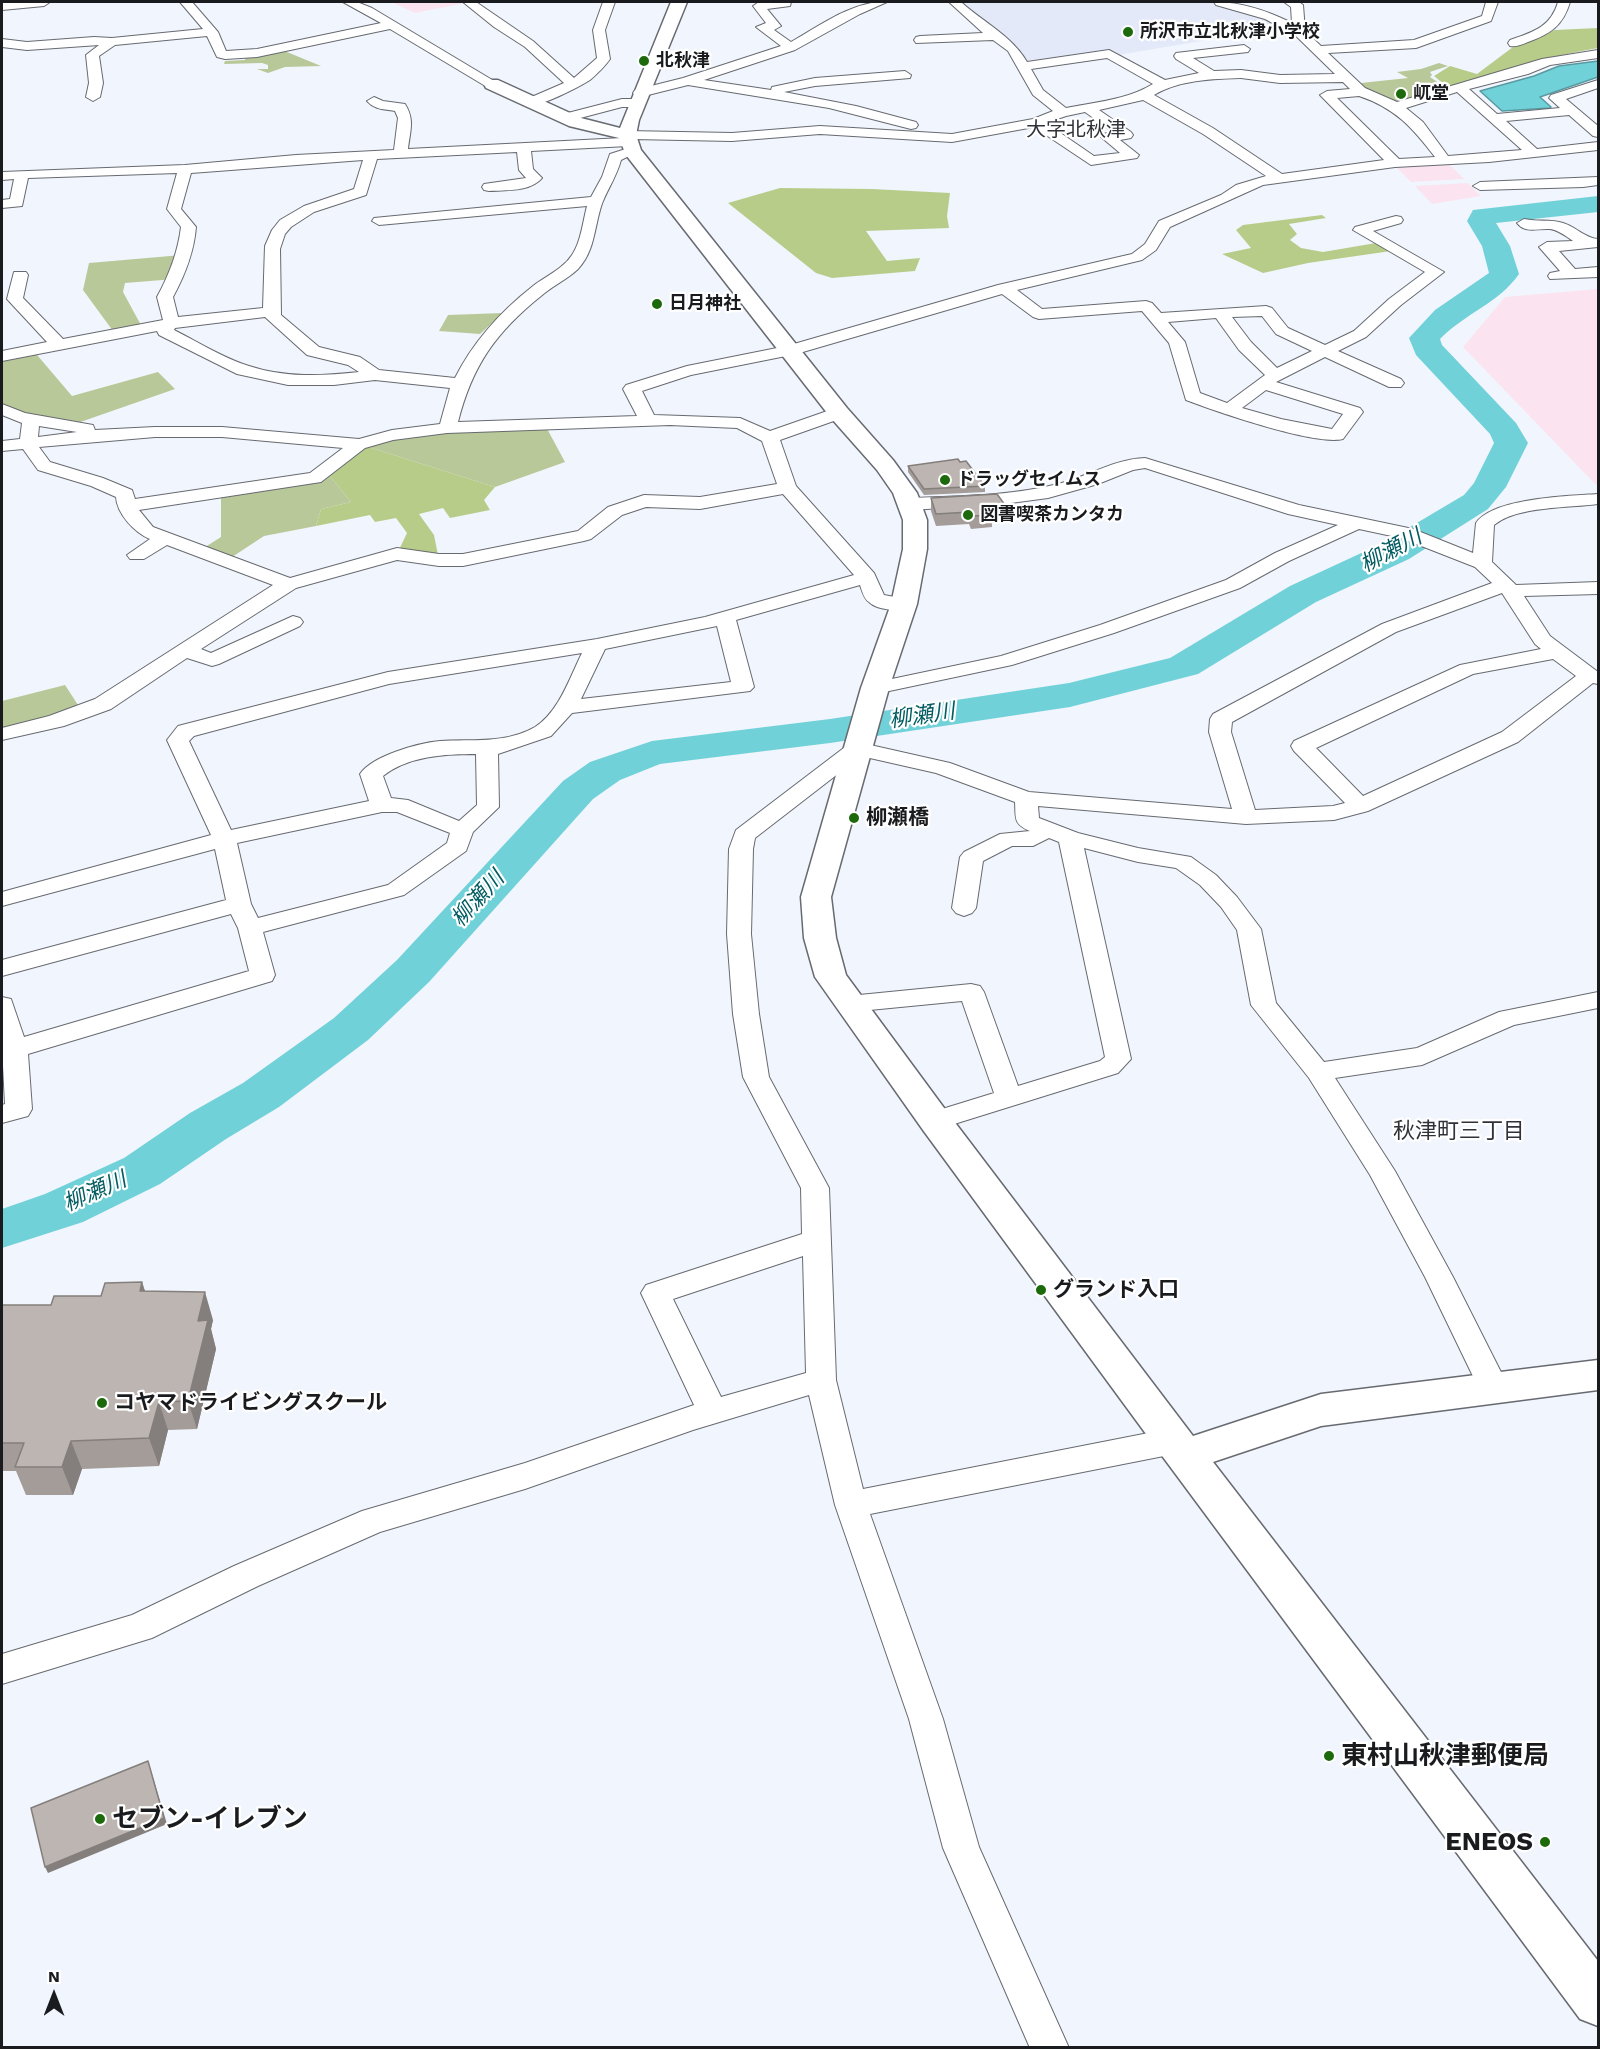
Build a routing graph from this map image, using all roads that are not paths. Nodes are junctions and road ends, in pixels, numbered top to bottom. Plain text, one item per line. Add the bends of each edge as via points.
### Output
1 (44, 2) edge
2 (186, 2) edge
3 (349, 2) edge
4 (470, 2) edge
5 (609, 2) edge
6 (679, 2) edge
7 (784, 2) edge
8 (881, 2) edge
9 (955, 2) edge
10 (1220, 2) edge
11 (1290, 2) edge
12 (1492, 2) edge
13 (1564, 2) edge
14 (2, 6) edge
15 (1473, 23) junction
16 (391, 25) junction
17 (1492, 29) dead end
18 (212, 32) junction
19 (1299, 32) junction
20 (996, 36) junction
21 (1515, 37) dead end
22 (920, 40) dead end
23 (112, 42) junction
24 (2, 43) edge
25 (791, 47) junction
26 (1245, 49) dead end
27 (1319, 50) junction
28 (724, 51) dead end
29 (1599, 54) edge
30 (738, 64) junction
31 (1022, 66) junction
32 (905, 75) dead end
33 (1211, 75) junction
34 (1347, 78) junction
35 (688, 81) junction
36 (492, 84) joint
37 (573, 84) junction
38 (1163, 84) junction
39 (1599, 84) edge
40 (1460, 88) junction
41 (1360, 91) junction
42 (757, 94) junction
43 (1144, 95) junction
44 (93, 98) dead end
45 (638, 98) junction
46 (374, 101) dead end
47 (532, 102) junction
48 (1396, 106) junction
49 (1086, 107) junction
50 (1571, 111) junction
51 (1062, 112) junction
52 (565, 118) junction
53 (1494, 118) junction
54 (1036, 122) junction
55 (1599, 133) edge
56 (952, 138) junction
57 (629, 143) junction
58 (1599, 147) edge
59 (524, 149) junction
60 (1534, 153) junction
61 (400, 155) junction
62 (371, 156) junction
63 (1450, 161) junction
64 (1395, 163) junction
65 (185, 169) junction
66 (22, 174) junction
67 (2, 176) edge
68 (1277, 177) junction
69 (1599, 181) edge
70 (1480, 186) junction
71 (489, 187) dead end
72 (596, 201) junction
73 (1494, 202) dead end
74 (2, 204) edge
75 (1396, 220) dead end
76 (379, 221) dead end
77 (1524, 223) dead end
78 (1593, 243) edge
79 (1599, 272) edge
80 (1570, 274) junction
81 (20, 276) dead end
82 (1552, 276) dead end
83 (1004, 288) junction
84 (272, 312) junction
85 (1220, 313) junction
86 (1157, 318) junction
87 (167, 326) junction
88 (58, 344) junction
89 (790, 350) junction
90 (1324, 350) junction
91 (2, 356) edge
92 (375, 375) junction
93 (1270, 380) junction
94 (1395, 383) dead end
95 (460, 384) junction
96 (2, 410) edge
97 (1228, 411) junction
98 (839, 414) junction
99 (31, 419) junction
100 (648, 421) junction
101 (447, 428) junction
102 (111, 434) junction
103 (770, 438) junction
104 (28, 444) junction
105 (359, 444) junction
106 (2, 446) edge
107 (787, 488) junction
108 (1599, 500) edge
109 (911, 504) junction
110 (126, 506) junction
111 (1357, 523) junction
112 (166, 538) junction
113 (137, 555) dead end
114 (1482, 563) junction
115 (867, 577) junction
116 (289, 584) junction
117 (1508, 588) junction
118 (1599, 588) edge
119 (904, 604) junction
120 (725, 617) junction
121 (293, 622) dead end
122 (597, 645) junction
123 (186, 650) junction
124 (1556, 652) junction
125 (1594, 677) edge
126 (874, 691) junction
127 (566, 707) junction
128 (2, 734) edge
129 (487, 748) junction
130 (858, 748) junction
131 (1026, 798) junction
132 (382, 805) junction
133 (1360, 806) junction
134 (1246, 817) junction
135 (1047, 829) junction
136 (462, 830) junction
137 (1070, 838) junction
138 (224, 839) junction
139 (2, 899) edge
140 (239, 904) junction
141 (964, 908) dead end
142 (250, 928) junction
143 (2, 968) edge
144 (1599, 1000) edge
145 (849, 1004) junction
146 (2, 1005) edge
147 (15, 1049) junction
148 (1318, 1072) junction
149 (1009, 1097) junction
150 (2, 1114) edge
151 (934, 1121) junction
152 (815, 1241) junction
153 (1598, 1377) edge
154 (821, 1380) junction
155 (1494, 1388) junction
156 (713, 1412) junction
157 (1179, 1448) junction
158 (851, 1505) junction
159 (2, 1669) edge
160 (1599, 2001) edge
161 (1043, 2046) edge

1 - 14 street
2 - 18 street
3 - 16 street
4 - 37 street via 529,44
5 - 37 street via 599,30 604,59
6 - 45 street
7 - 25 street via 759,6 775,26 762,27
8 - 25 street via 856,11
9 - 20 street
10 - 19 street via 1269,16
11 - 19 street via 1297,5
12 - 15 street via 1487,18
13 - 21 street via 1561,16 1552,28
15 - 17 street
15 - 27 street via 1416,44
16 - 18 street via 257,53 225,55
16 - 36 street
18 - 23 street
19 - 27 street
20 - 22 street
20 - 31 street via 1013,50
23 - 24 street via 27,46
23 - 44 street via 92,56 96,83
25 - 30 street
26 - 33 street via 1180,56
27 - 34 street
28 - 30 street
29 - 40 street via 1547,62
30 - 35 street
31 - 38 street via 1109,54
31 - 51 street via 1038,92
32 - 42 street via 815,82
33 - 34 street
33 - 38 street
34 - 41 street
35 - 42 street
35 - 45 street
36 - 47 street
37 - 47 street
38 - 43 street
39 - 50 street via 1557,98
40 - 48 street
40 - 53 street
41 - 48 street
41 - 64 street via 1327,95
42 - 56 street via 835,104
43 - 49 street
43 - 68 street
45 - 52 street
45 - 57 street
46 - 61 street via 400,107 405,118
47 - 52 street
48 - 63 street
49 - 51 street
49 - 54 street via 1126,135 1108,137 1132,155 1091,161
50 - 53 street
50 - 55 street
51 - 54 street
52 - 57 street
53 - 60 street
54 - 56 street
56 - 57 street via 820,130
57 - 59 street
57 - 72 street via 615,157
57 - 89 street
58 - 60 street
59 - 61 street
59 - 71 street via 526,170 535,178 528,183
60 - 63 street
61 - 62 street
62 - 65 street
62 - 84 street via 360,192 318,205 286,223 273,246
63 - 64 street
63 - 70 street
64 - 68 street
65 - 66 street
65 - 87 street via 174,209 189,227 187,244 165,297 171,320
66 - 67 street
66 - 74 street via 16,203
68 - 83 street via 1252,183 1226,198 1172,219 1159,231 1151,247 1137,257
69 - 70 street
70 - 73 street
72 - 76 street
72 - 95 street via 579,258 499,325 483,342
75 - 90 street via 1360,230 1436,272 1360,334
77 - 78 street via 1530,227 1552,225
78 - 80 street via 1547,247
79 - 80 street
80 - 82 street
81 - 88 street via 15,299
83 - 86 street via 1038,314 1146,306
83 - 89 street
84 - 87 street via 217,315
84 - 92 street via 313,351 354,361
85 - 86 street
85 - 90 street via 1266,311 1282,331
85 - 93 street
86 - 97 street via 1177,342 1192,396
87 - 88 street
87 - 92 street via 165,332 243,370 303,381
88 - 91 street
89 - 98 street
89 - 100 street via 687,371 632,389
90 - 93 street
90 - 94 street
92 - 95 street
93 - 97 street
93 - 97 street via 1354,412 1337,435 1279,426
95 - 101 street
96 - 99 street
98 - 103 street
98 - 109 street via 885,465
99 - 102 street
99 - 104 street
100 - 101 street
100 - 103 street via 740,423
101 - 105 street
102 - 104 street
102 - 105 street via 222,432
103 - 107 street
104 - 106 street
104 - 110 street via 44,466 125,494
105 - 110 street via 315,478
107 - 115 street
107 - 116 street via 700,502 644,501 615,511 584,535 463,560 397,554
108 - 114 street via 1497,513 1485,523
109 - 111 street via 1011,499 1060,491 1143,462 1295,510
109 - 119 street via 915,549
110 - 112 street via 146,531
111 - 114 street via 1406,533
111 - 126 street via 1233,584 1107,629 1005,661
112 - 113 street
112 - 116 street
114 - 117 street
115 - 119 street via 875,598
115 - 120 street
116 - 123 street
117 - 118 street
117 - 124 street via 1542,640
117 - 134 street via 1389,628 1221,719 1220,732
119 - 126 street
120 - 122 street
120 - 127 street via 743,687
121 - 123 street via 212,660
122 - 127 street
122 - 138 street via 388,678 186,731 178,740
123 - 128 street via 103,704
124 - 125 street
124 - 133 street via 1467,669 1302,746
125 - 133 street via 1510,737
126 - 130 street
127 - 129 street via 543,731
129 - 132 street via 438,748 385,763 371,774
129 - 136 street via 488,807
130 - 131 street via 942,768
130 - 145 street via 816,897 821,950 831,977
130 - 152 street via 744,835 741,849 739,934 756,1077 815,1188
131 - 134 street
131 - 135 street via 1028,822
132 - 136 street via 400,805
132 - 138 street
133 - 134 street via 1334,813
135 - 137 street
135 - 141 street via 1033,839 1008,839 972,857
136 - 142 street via 458,846 396,890
137 - 148 street via 1138,855 1183,861 1208,880 1248,929 1264,1005
137 - 149 street via 1118,1059 1108,1067
138 - 139 street
138 - 140 street
140 - 142 street
140 - 143 street
142 - 147 street via 263,975
144 - 148 street via 1508,1018 1422,1056
145 - 149 street via 971,992
145 - 151 street
146 - 147 street
147 - 150 street via 19,1109
148 - 155 street via 1381,1171
149 - 151 street
151 - 157 street
152 - 154 street
152 - 156 street via 656,1293
153 - 155 street
154 - 156 street
154 - 158 street
155 - 157 street via 1321,1410
156 - 159 street via 525,1476 373,1521 246,1576 140,1628
157 - 158 street
157 - 160 street
158 - 161 street via 926,1719 961,1848

